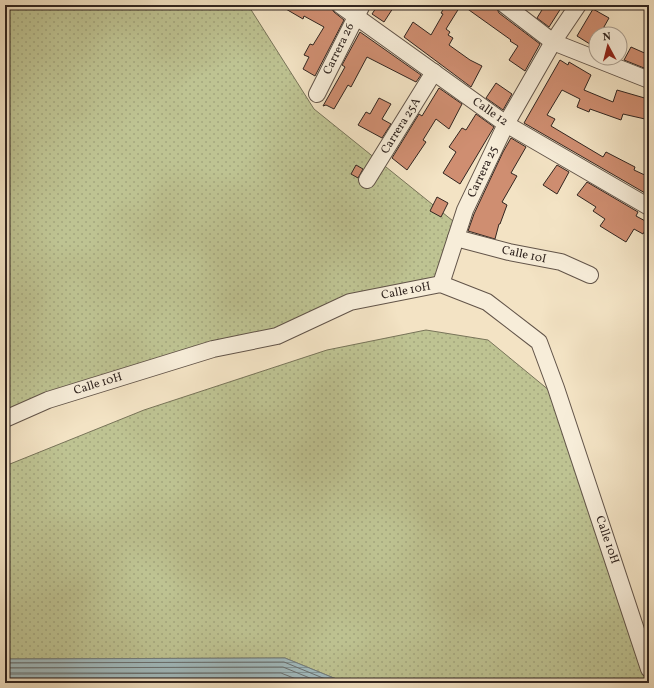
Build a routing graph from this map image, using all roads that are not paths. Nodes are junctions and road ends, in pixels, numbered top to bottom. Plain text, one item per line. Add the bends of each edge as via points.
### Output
1 (340, 5) edge
2 (505, 5) edge
3 (578, 5) edge
4 (359, 10) edge
5 (553, 42) junction
6 (434, 72) junction
7 (649, 80) edge
8 (318, 94) dead end
9 (506, 124) junction
10 (367, 180) dead end
11 (649, 207) edge
12 (456, 238) junction
13 (590, 275) dead end
14 (441, 284) junction
15 (5, 419) edge
16 (649, 669) edge

1 - 4 street, Calle 12
2 - 5 street
3 - 5 street, Carrera 25
4 - 6 street, Calle 12
4 - 8 street, Carrera 26
5 - 7 street
5 - 9 street, Carrera 25
6 - 9 street, Calle 12
6 - 10 street, Carrera 25A
9 - 11 street, Calle 12
9 - 12 street, Carrera 25 via 465,210
12 - 13 street, Calle 10I via 561,262
12 - 14 street, Carrera 25
14 - 15 street, Calle 10H via 350,302 277,336 213,349 48,400
14 - 16 street, Calle 10H via 487,302 539,342

